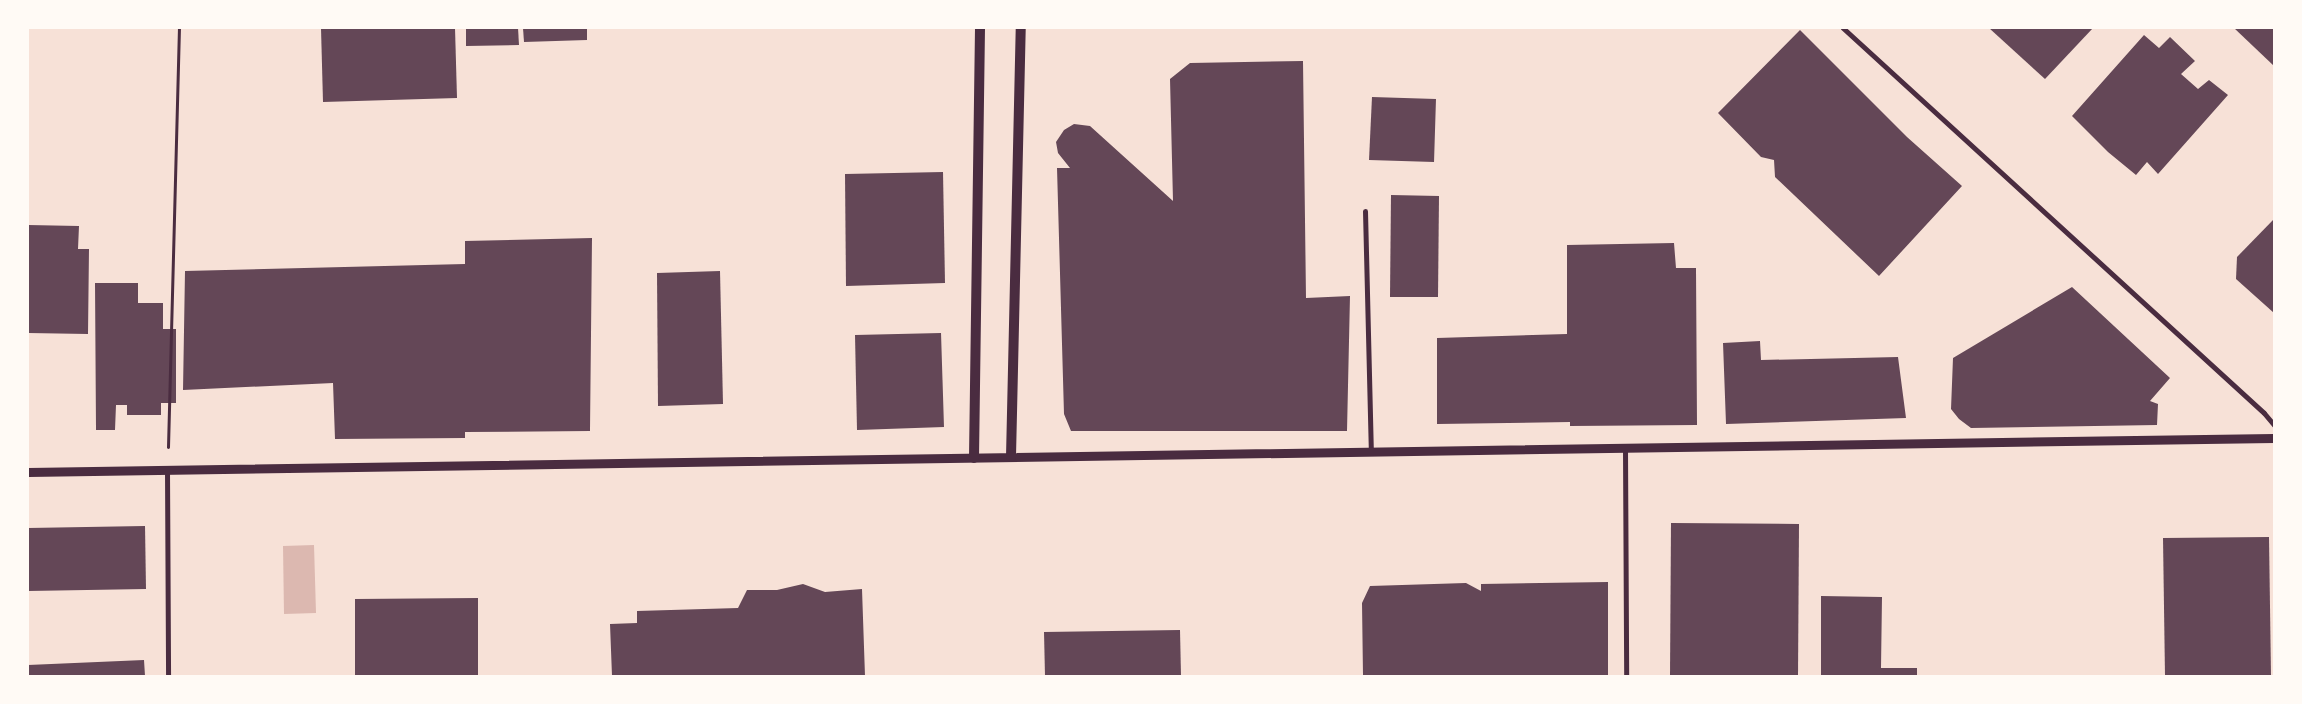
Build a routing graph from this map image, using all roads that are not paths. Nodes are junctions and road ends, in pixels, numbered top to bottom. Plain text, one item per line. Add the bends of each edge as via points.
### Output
1 (980, 28) edge
2 (1021, 28) edge
3 (1843, 28) edge
4 (1365, 211) dead end
5 (2274, 425) edge
6 (2274, 438) edge
7 (1625, 448) junction
8 (1371, 452) junction
9 (1011, 457) junction
10 (974, 458) junction
11 (167, 470) junction
12 (28, 472) edge
13 (168, 676) edge
14 (1626, 676) edge

1 - 10 main road
2 - 9 main road
3 - 5 street
4 - 8 street
6 - 7 street
7 - 8 street
7 - 14 street
8 - 9 street
9 - 10 street
10 - 11 street
11 - 12 street
11 - 13 street

